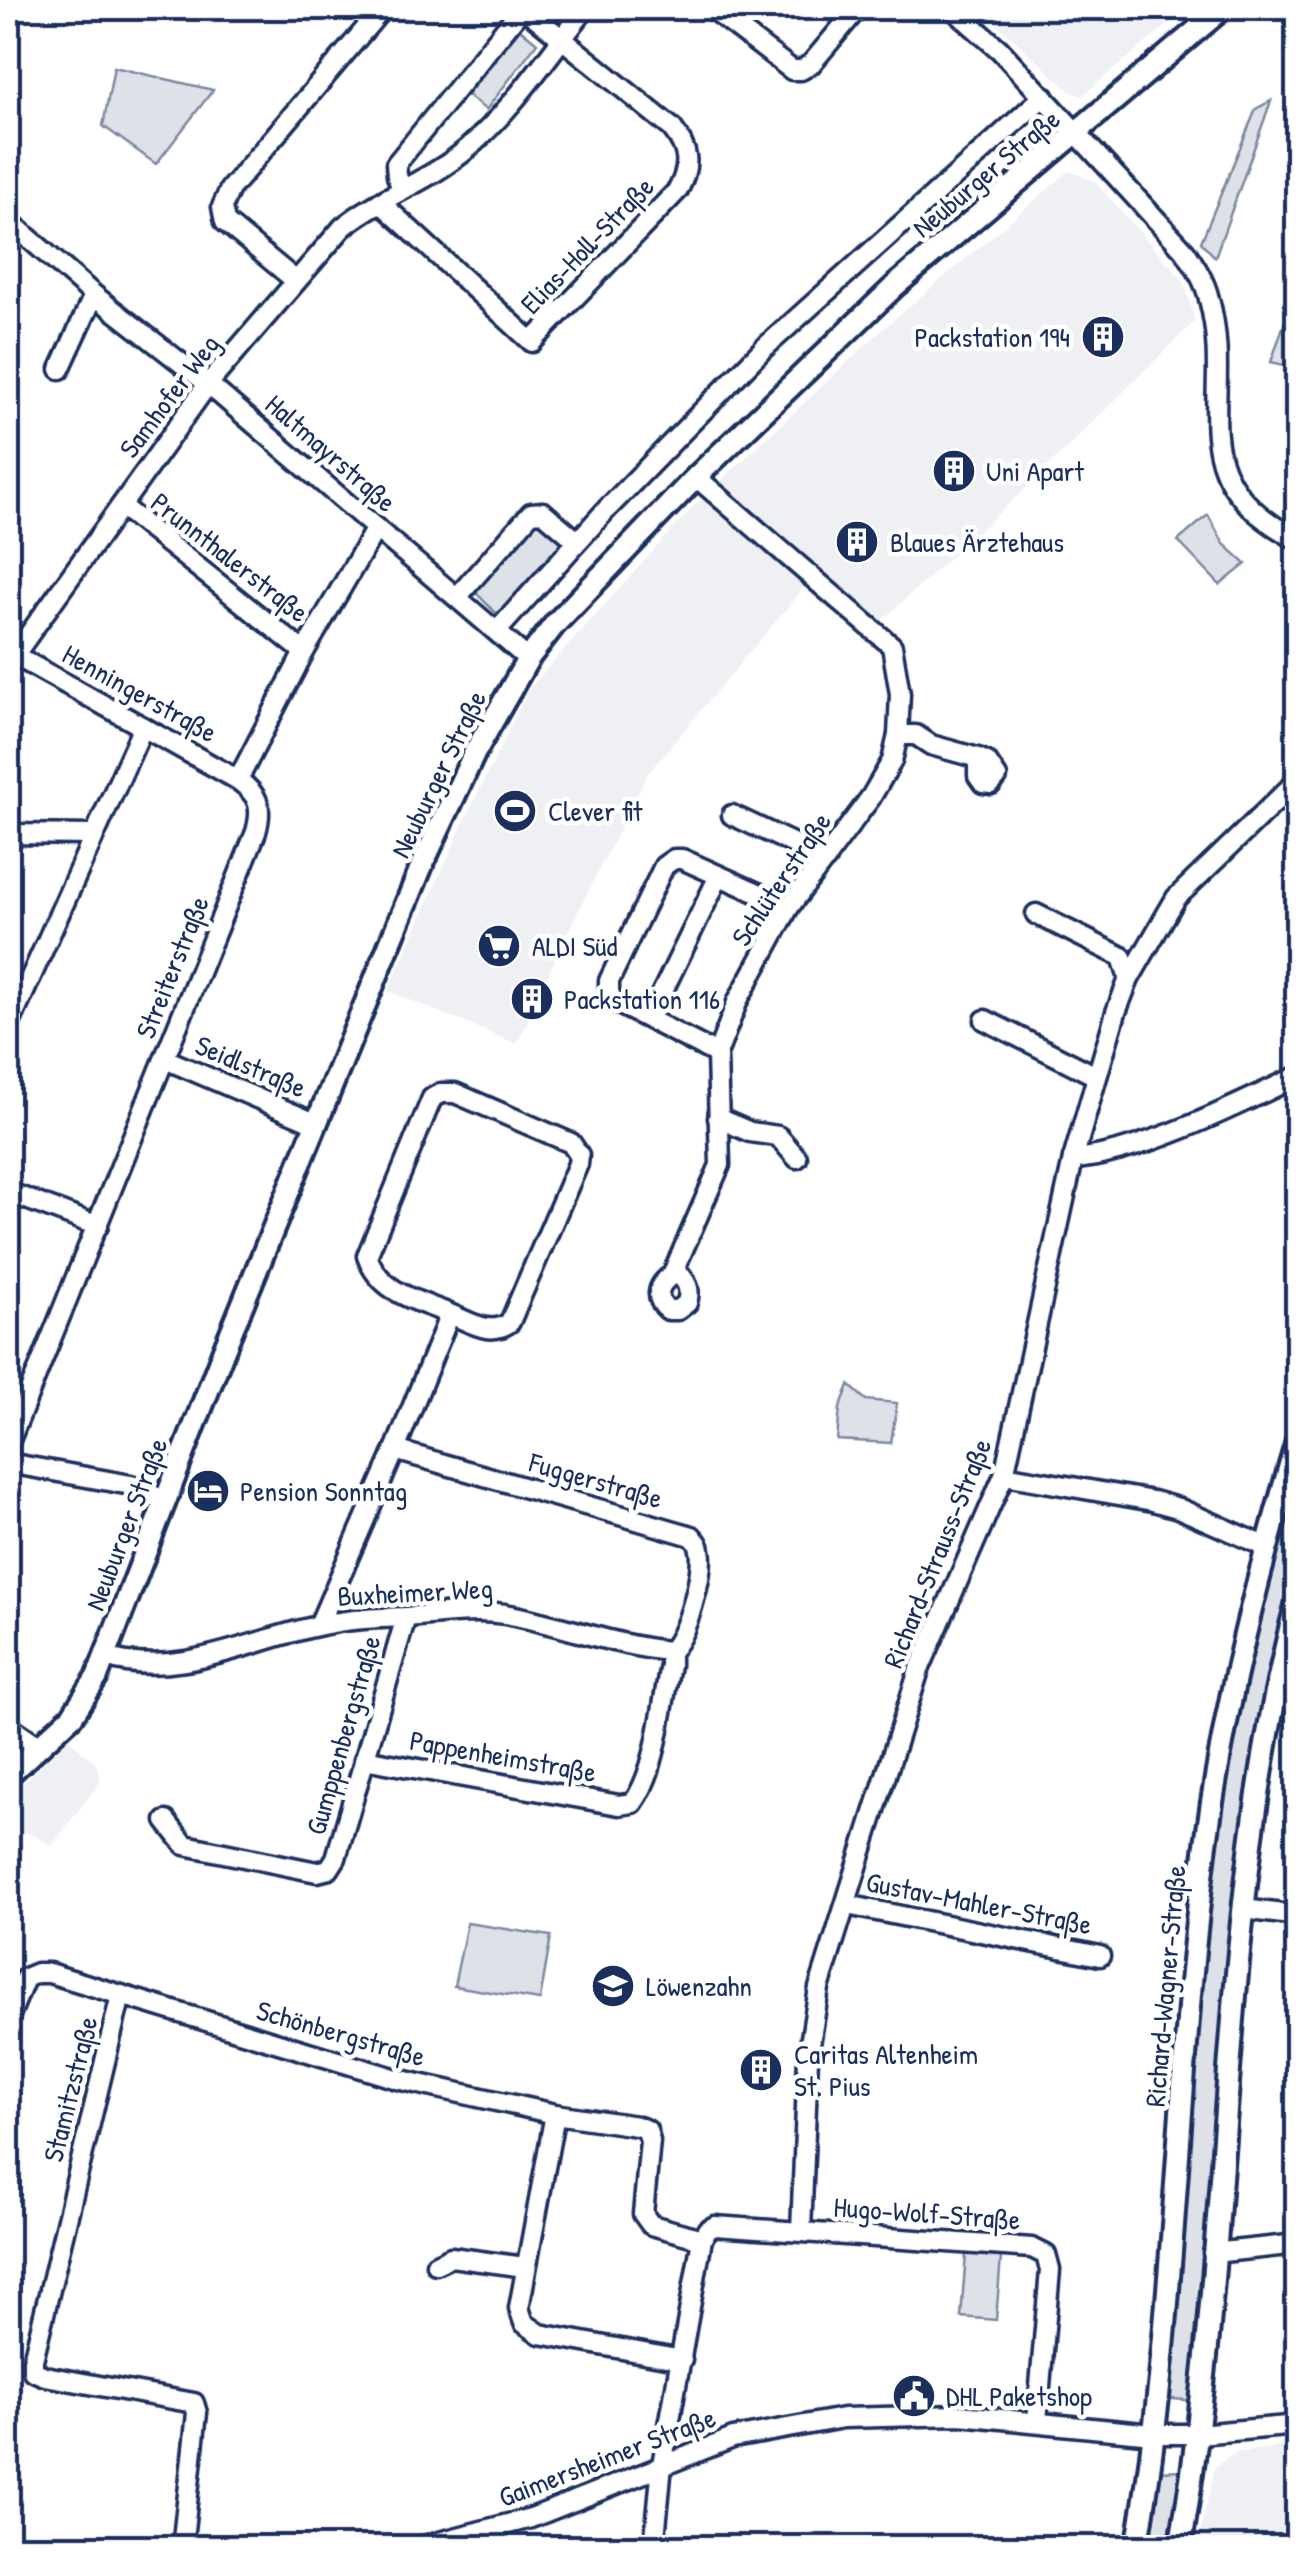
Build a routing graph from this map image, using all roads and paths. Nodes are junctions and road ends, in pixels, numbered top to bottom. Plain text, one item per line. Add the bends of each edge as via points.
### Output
1 (383, 8) edge
2 (523, 8) edge
3 (586, 8) edge
4 (711, 8) edge
5 (858, 8) edge
6 (952, 8) edge
7 (1223, 8) edge
8 (562, 38) junction
9 (1044, 96) junction
10 (1076, 133) junction
11 (402, 188) junction
12 (380, 202) junction
13 (8, 220) edge
14 (296, 282) junction
15 (94, 295) junction
16 (60, 369) dead end
17 (208, 384) junction
18 (696, 478) junction
19 (121, 506) junction
20 (376, 528) junction
21 (1298, 540) edge
22 (576, 541) junction
23 (458, 596) junction
24 (496, 631) junction
25 (304, 652) junction
26 (11, 660) edge
27 (528, 660) junction
28 (143, 727) junction
29 (898, 735) junction
30 (978, 758) dead end
31 (238, 780) junction
32 (1298, 780) edge
33 (732, 815) dead end
34 (8, 834) edge
35 (93, 835) junction
36 (826, 859) junction
37 (719, 876) junction
38 (789, 906) junction
39 (1036, 914) dead end
40 (1130, 979) junction
41 (649, 1020) junction
42 (984, 1020) dead end
43 (8, 1028) edge
44 (718, 1054) junction
45 (165, 1059) junction
46 (1096, 1076) junction
47 (1298, 1076) edge
48 (718, 1118) junction
49 (315, 1123) junction
50 (797, 1158) dead end
51 (1073, 1159) junction
52 (8, 1192) edge
53 (98, 1226) junction
54 (672, 1275) dead end
55 (450, 1314) junction
56 (1298, 1438) edge
57 (8, 1445) edge
58 (395, 1450) junction
59 (8, 1463) edge
60 (1004, 1475) junction
61 (165, 1501) junction
62 (1267, 1547) junction
63 (1298, 1598) edge
64 (406, 1617) junction
65 (320, 1625) junction
66 (670, 1652) junction
67 (105, 1656) junction
68 (8, 1725) edge
69 (40, 1747) junction
70 (364, 1759) junction
71 (8, 1776) edge
72 (633, 1803) joint
73 (166, 1821) dead end
74 (847, 1904) junction
75 (1244, 1909) junction
76 (1298, 1916) edge
77 (1100, 1956) dead end
78 (121, 1995) junction
79 (8, 2020) edge
80 (555, 2114) junction
81 (801, 2230) junction
82 (702, 2240) junction
83 (1298, 2244) edge
84 (1214, 2253) junction
85 (436, 2264) dead end
86 (525, 2267) junction
87 (682, 2360) junction
88 (1037, 2421) junction
89 (1298, 2425) edge
90 (1153, 2434) junction
91 (1198, 2434) junction
92 (662, 2465) junction
93 (182, 2548) edge
94 (416, 2548) edge
95 (654, 2548) edge
96 (1137, 2548) edge
97 (1180, 2548) edge

1 - 14 street via 230,189 222,207 224,222
2 - 8 street
2 - 11 street via 396,164
3 - 8 street, Samhofer Weg
4 - 5 street via 792,70 811,64
6 - 9 street
7 - 10 main road, Neuburger Straße
8 - 11 street, Samhofer Weg via 466,149
8 - 12 street, Elias-Holl-Straße via 672,128 685,145 689,170 678,190 532,342
9 - 10 street
9 - 22 street, Neuburger Straße via 762,349
10 - 18 main road, Neuburger Straße via 896,285
10 - 21 street via 1200,274 1214,319 1219,456 1250,510
11 - 12 street, Samhofer Weg
12 - 14 street, Samhofer Weg via 343,226
13 - 15 street, Haltmayrstraße
14 - 17 street, Samhofer Weg
15 - 16 street
15 - 17 street, Haltmayrstraße
17 - 19 street, Samhofer Weg
17 - 20 street, Haltmayrstraße
18 - 27 main road, Neuburger Straße
18 - 29 street, Schlüterstraße via 892,646
19 - 25 street, Prunnthalerstraße
19 - 26 street, Samhofer Weg
20 - 23 street, Haltmayrstraße
20 - 25 street
22 - 23 street via 543,512 531,512
22 - 24 street, Neuburger Straße
23 - 24 street, Haltmayrstraße
24 - 27 street, Haltmayrstraße
25 - 31 street
26 - 28 street, Henningerstraße
27 - 49 main road, Neuburger Straße via 444,816
28 - 31 street, Henningerstraße
28 - 35 street
29 - 30 street
29 - 36 street, Schlüterstraße via 892,761
31 - 45 street, Streiterstraße via 259,800 261,814
32 - 40 street, Richard-Strauss-Straße via 1176,898
33 - 36 street
34 - 35 street
35 - 43 street
36 - 38 street, Schlüterstraße
37 - 38 street
37 - 41 street
37 - 41 street via 682,859 664,866 609,992 613,1001
38 - 44 street, Schlüterstraße via 738,1000
39 - 40 street via 1122,957
40 - 46 street, Richard-Strauss-Straße
41 - 44 street
42 - 46 street
44 - 48 street, Schlüterstraße
45 - 49 street, Seidlstraße
45 - 53 street, Streiterstraße
46 - 51 street, Richard-Strauss-Straße
47 - 51 street via 1164,1134 1098,1158
48 - 50 street via 778,1136
48 - 54 street, Schlüterstraße via 720,1165
49 - 61 main road, Neuburger Straße
51 - 60 street, Richard-Strauss-Straße
52 - 53 street
53 - 57 street, Streiterstraße
55 - 55 street via 387,1288 367,1256 432,1098 441,1092 456,1092 571,1144 579,1154 510,1322 490,1330
55 - 58 street
56 - 62 main road, Richard-Wagner-Straße
58 - 65 street
58 - 66 street, Fuggerstraße via 692,1536 701,1560 684,1633
59 - 61 street via 131,1485
60 - 62 street via 1153,1502
60 - 74 street, Richard-Strauss-Straße via 920,1668
61 - 67 main road, Neuburger Straße
62 - 90 main road, Richard-Wagner-Straße via 1207,1840
63 - 75 main road via 1258,1791
64 - 65 street, Buxheimer Weg
64 - 66 street, Buxheimer Weg via 502,1614
64 - 70 street, Gumppenbergstraße
65 - 67 street, Buxheimer Weg via 170,1664
66 - 72 street, Fuggerstraße via 648,1771
67 - 69 main road, Neuburger Straße via 80,1706
68 - 69 street
69 - 71 main road, Neuburger Straße
70 - 72 street, Pappenheimstraße
70 - 73 street, Gumppenbergstraße via 329,1870 185,1844
74 - 77 street, Gustav-Mahler-Straße
74 - 81 street, Richard-Strauss-Straße via 812,2020
75 - 76 street
75 - 84 main road
78 - 79 street, Schönbergstraße via 49,1973 26,1978
78 - 80 street, Schönbergstraße via 397,2079
78 - 93 street, Stamitzstraße via 33,2371 194,2403
80 - 82 street, Schönbergstraße via 647,2130 643,2214 651,2225
80 - 86 street
81 - 82 street, Hugo-Wolf-Straße via 715,2226
81 - 88 street, Hugo-Wolf-Straße via 1046,2254
82 - 87 street
83 - 84 street
84 - 91 main road
85 - 86 street via 451,2256
86 - 87 street via 519,2308 524,2323 540,2334
87 - 92 street
88 - 90 street, Gaimersheimer Straße
88 - 92 street, Gaimersheimer Straße via 843,2418 733,2438
89 - 91 street, Gaimersheimer Straße
90 - 91 street, Gaimersheimer Straße
90 - 96 main road, Richard-Wagner-Straße
91 - 97 main road
92 - 94 street, Gaimersheimer Straße via 531,2518
92 - 95 street

